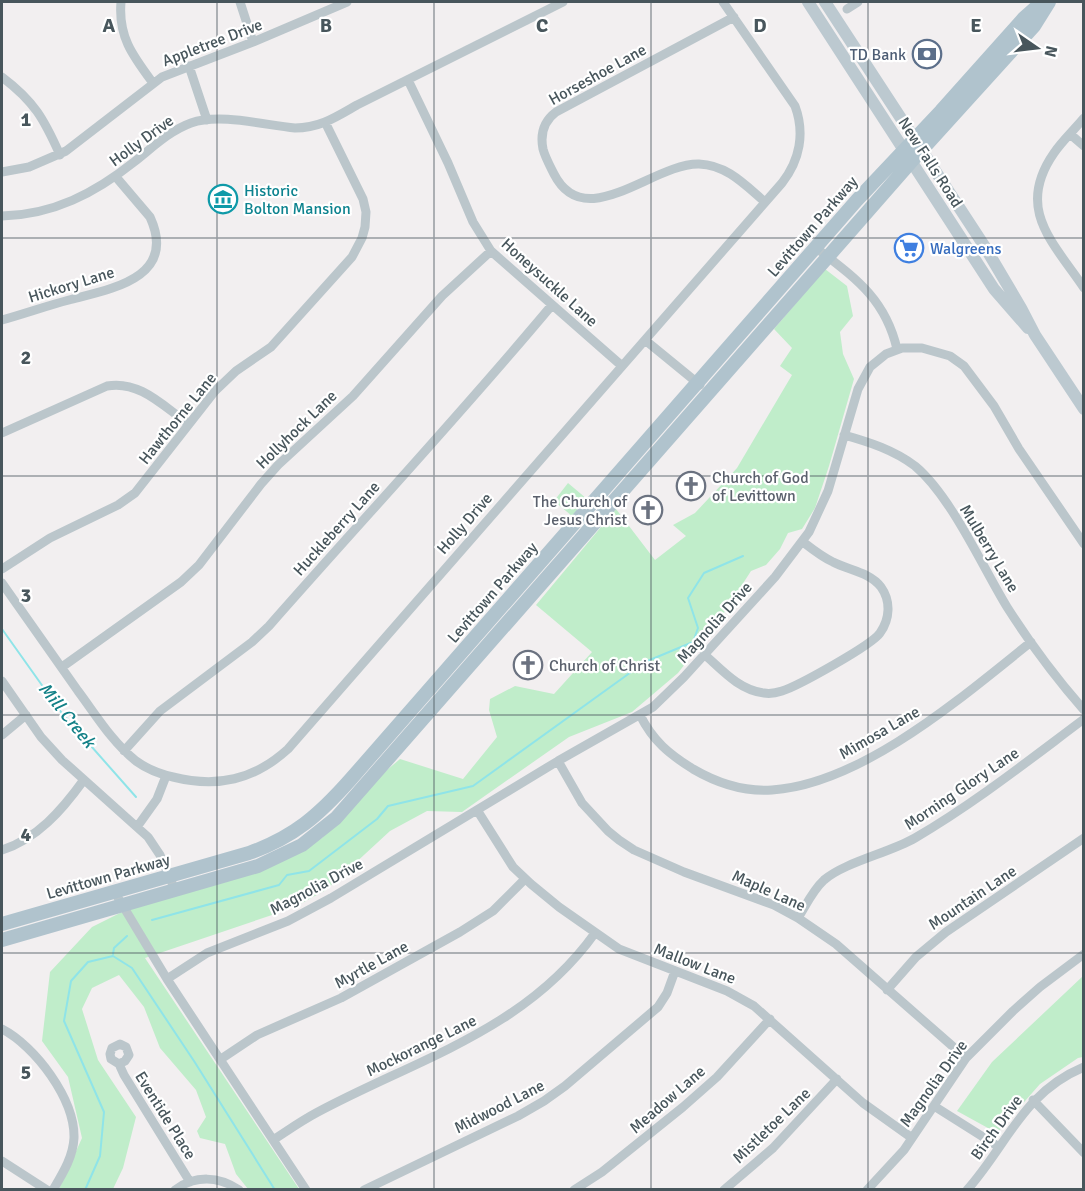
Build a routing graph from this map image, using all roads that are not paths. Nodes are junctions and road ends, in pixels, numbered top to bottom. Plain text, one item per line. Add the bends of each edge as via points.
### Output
1 (121, 2) edge
2 (240, 2) edge
3 (347, 2) edge
4 (563, 2) edge
5 (723, 2) edge
6 (808, 2) edge
7 (825, 2) edge
8 (858, 2) edge
9 (1042, 2) edge
10 (1049, 2) edge
11 (336, 4) edge
12 (847, 9) dead end
13 (734, 17) junction
14 (253, 42) junction
15 (189, 66) junction
16 (2, 77) edge
17 (408, 80) junction
18 (153, 83) junction
19 (1083, 118) edge
20 (207, 120) junction
21 (326, 124) junction
22 (1070, 134) junction
23 (917, 144) junction
24 (1083, 146) edge
25 (903, 149) junction
26 (60, 155) junction
27 (911, 162) junction
28 (2, 172) edge
29 (116, 177) junction
30 (765, 202) junction
31 (2, 216) edge
32 (816, 247) junction
33 (491, 251) junction
34 (828, 256) junction
35 (1083, 288) edge
36 (552, 305) junction
37 (2, 320) edge
38 (1035, 335) junction
39 (645, 340) junction
40 (897, 349) junction
41 (622, 366) junction
42 (696, 382) junction
43 (708, 392) junction
44 (1083, 409) edge
45 (189, 424) junction
46 (2, 433) edge
47 (844, 435) junction
48 (803, 542) junction
49 (1083, 544) edge
50 (2, 569) edge
51 (2, 583) edge
52 (1031, 642) junction
53 (704, 654) junction
54 (62, 667) junction
55 (2, 681) edge
56 (1083, 710) edge
57 (640, 715) junction
58 (26, 716) junction
59 (1083, 718) edge
60 (2, 735) edge
61 (124, 750) junction
62 (558, 761) junction
63 (166, 776) junction
64 (84, 781) junction
65 (477, 810) junction
66 (137, 827) junction
67 (1083, 838) edge
68 (2, 850) edge
69 (169, 876) junction
70 (525, 879) junction
71 (175, 890) junction
72 (114, 891) junction
73 (123, 905) junction
74 (798, 918) junction
75 (2, 924) edge
76 (595, 933) junction
77 (2, 940) edge
78 (1083, 954) edge
79 (675, 971) junction
80 (167, 979) junction
81 (887, 990) junction
82 (770, 1019) junction
83 (2, 1029) edge
84 (221, 1059) junction
85 (966, 1059) junction
86 (119, 1064) dead end
87 (1083, 1067) edge
88 (837, 1079) junction
89 (1034, 1100) junction
90 (934, 1106) junction
91 (912, 1138) junction
92 (273, 1140) junction
93 (999, 1147) junction
94 (1083, 1153) edge
95 (2, 1161) edge
96 (190, 1182) junction
97 (47, 1190) edge
98 (53, 1190) edge
99 (175, 1190) edge
100 (240, 1190) edge
101 (306, 1190) edge
102 (364, 1190) edge
103 (574, 1190) edge
104 (724, 1190) edge
105 (867, 1190) edge
106 (967, 1190) edge

1 - 18 street via 125,41
2 - 14 street
3 - 11 street, Appletree Drive
4 - 17 street, Holly Drive
5 - 13 street, Holly Drive
6 - 25 main road, New Falls Road
7 - 23 main road, New Falls Road
8 - 12 street
9 - 23 main road via 1023,18
10 - 23 main road via 1034,26
11 - 14 street, Appletree Drive
13 - 30 street, Holly Drive via 789,95 798,115 798,154 787,176
13 - 30 street, Horseshoe Lane via 556,112 544,125 542,143 562,187 586,200 699,164 727,171
14 - 15 street, Appletree Drive
15 - 18 street, Appletree Drive
15 - 20 street
16 - 26 street via 39,112
17 - 21 street, Holly Drive
17 - 33 street, Honeysuckle Lane via 473,222
18 - 26 street, Appletree Drive
19 - 22 street
20 - 21 street, Holly Drive via 295,128
20 - 29 street, Holly Drive via 179,128
21 - 45 street, Hawthorne Lane via 363,199 366,219 362,238 352,257 296,322 271,347 226,380
22 - 24 street
22 - 35 street via 1052,156 1040,180 1037,210 1047,234
23 - 25 main road, Levittown Parkway
23 - 27 main road, Levittown Parkway
23 - 38 main road, New Falls Road via 985,248
25 - 27 main road, New Falls Road
25 - 32 main road, Levittown Parkway
26 - 28 street, Appletree Drive
27 - 34 main road, Levittown Parkway
27 - 38 main road, New Falls Road via 994,289
29 - 31 street, Holly Drive via 55,208
29 - 37 street, Hickory Lane via 153,224 156,241 147,269 112,288
30 - 39 street, Holly Drive
32 - 34 street
32 - 42 main road, Levittown Parkway
33 - 36 street, Honeysuckle Lane
33 - 54 street, Hollyhock Lane via 442,296 353,396 261,484 199,565
34 - 40 street via 878,302
34 - 43 main road, Levittown Parkway
36 - 41 street, Honeysuckle Lane
36 - 61 street, Huckleberry Lane via 269,626 160,711
38 - 44 main road, New Falls Road
39 - 41 street, Holly Drive
39 - 42 street
40 - 47 street, Magnolia Drive via 877,360 865,374
40 - 49 street via 935,350 964,366
41 - 63 street, Holly Drive via 288,749 256,771 225,781 205,783
42 - 43 street
42 - 69 main road, Levittown Parkway via 315,817 268,847
43 - 71 main road, Levittown Parkway via 336,818 302,845 274,860
45 - 46 street via 144,392 116,384
45 - 50 street, Hawthorne Lane via 126,500 50,538
47 - 48 street, Magnolia Drive via 819,514
47 - 52 street, Mulberry Lane via 884,448 925,476
48 - 53 street, Magnolia Drive
48 - 53 street via 834,563 872,578 883,588 888,612 878,636 807,680 774,693 742,686
51 - 54 street, Holly Drive
52 - 56 street, Mulberry Lane
52 - 57 street, Mimosa Lane via 978,684 870,758 802,786 757,790 714,780 663,749
53 - 57 street, Magnolia Drive
54 - 61 street, Holly Drive
55 - 58 street
57 - 62 street, Magnolia Drive
58 - 60 street
58 - 64 street
59 - 74 street, Morning Glory Lane via 989,791 945,819 898,848 832,874 817,887
61 - 63 street, Holly Drive
62 - 65 street, Magnolia Drive
62 - 74 street, Maple Lane via 582,803 608,831 634,850
63 - 66 street via 157,799
64 - 66 street
64 - 68 street via 39,831
65 - 70 street, Mallow Lane
65 - 80 street, Magnolia Drive via 308,911 207,953
66 - 69 street via 155,846
67 - 81 street, Mountain Lane via 946,932 916,957
69 - 71 street
69 - 72 main road, Levittown Parkway
70 - 76 street, Mallow Lane
70 - 84 street, Myrtle Lane via 493,911 459,932 341,998 257,1035
71 - 73 main road, Levittown Parkway
72 - 73 street
72 - 75 main road, Levittown Parkway
73 - 77 main road, Levittown Parkway
73 - 80 street
74 - 81 street, Maple Lane via 836,944
76 - 79 street, Mallow Lane via 631,955
76 - 92 street, Mockorange Lane via 566,968 490,1028 316,1112
78 - 85 street, Magnolia Drive via 1013,1011
79 - 82 street, Mallow Lane via 734,994
79 - 102 street, Midwood Lane via 658,1007 555,1094 518,1116
80 - 84 street
81 - 85 street, Maple Lane
82 - 88 street, Mallow Lane
82 - 103 street, Meadow Lane via 717,1077 603,1172
83 - 98 street via 34,1053 69,1108 74,1128 72,1150
84 - 92 street
85 - 90 street, Magnolia Drive
86 - 96 street, Eventide Place
87 - 89 street, Birch Drive via 1061,1078
88 - 91 street, Mallow Lane
88 - 104 street, Mistletoe Lane via 780,1141
89 - 93 street, Birch Drive
89 - 94 street
90 - 91 street, Magnolia Drive
90 - 93 street
91 - 105 street, Magnolia Drive
92 - 101 street
93 - 106 street, Birch Drive
95 - 97 street
96 - 99 street
96 - 100 street via 210,1179 227,1182

